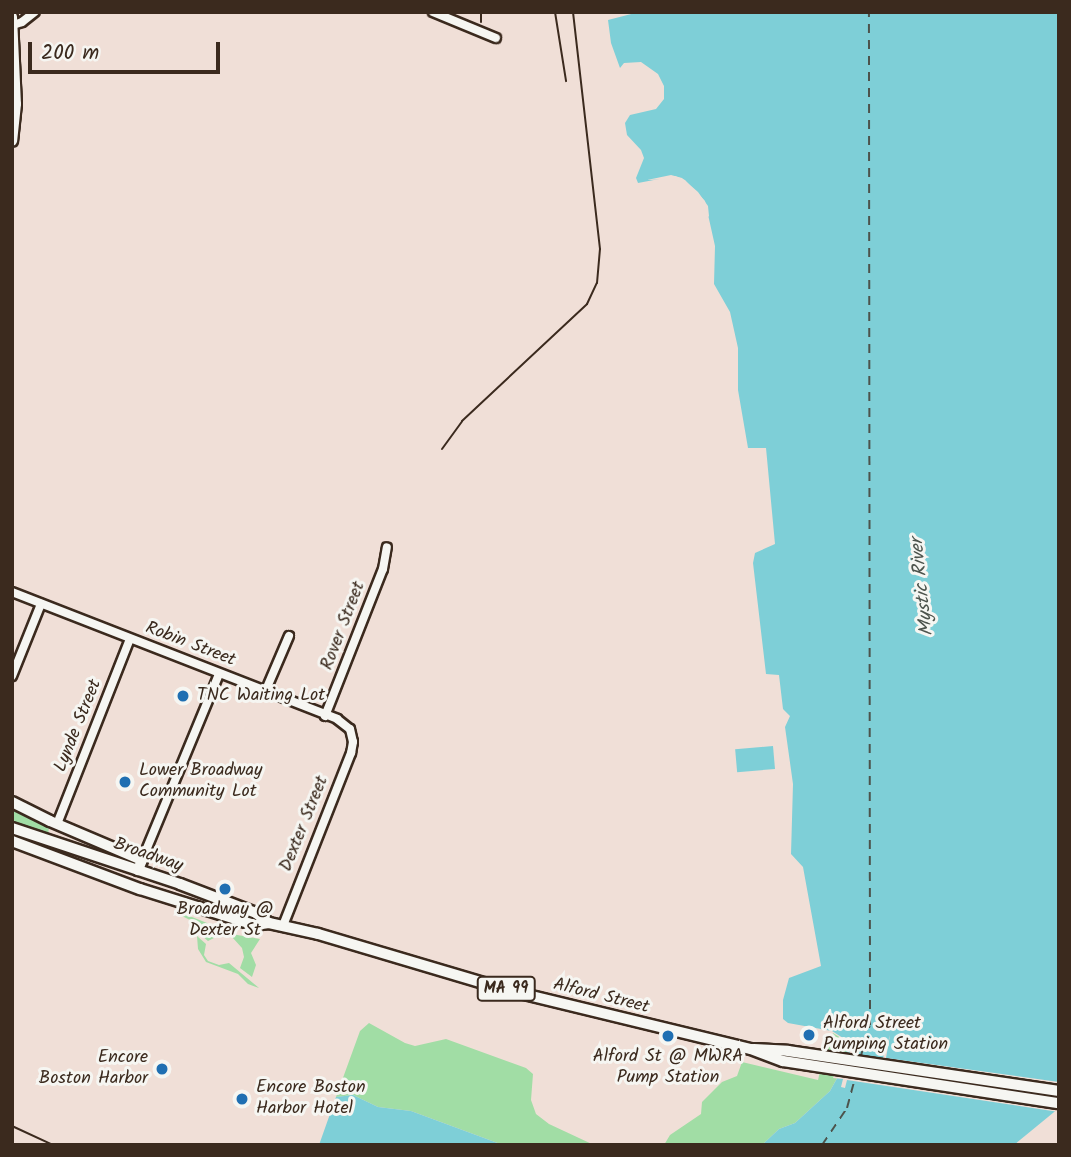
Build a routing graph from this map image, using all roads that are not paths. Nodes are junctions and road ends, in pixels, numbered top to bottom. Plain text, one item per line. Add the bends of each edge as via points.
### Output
1 (35, 12) edge
2 (433, 12) edge
3 (13, 21) edge
4 (496, 38) dead end
5 (12, 141) edge
6 (387, 547) dead end
7 (12, 592) edge
8 (41, 604) junction
9 (289, 636) dead end
10 (130, 639) junction
11 (219, 674) junction
12 (12, 676) edge
13 (265, 692) junction
14 (326, 716) junction
15 (352, 732) joint
16 (12, 802) edge
17 (57, 824) junction
18 (12, 828) edge
19 (12, 841) edge
20 (140, 865) junction
21 (269, 923) junction
22 (283, 926) junction
23 (751, 1049) junction
24 (1059, 1091) edge
25 (1059, 1103) edge

1 - 3 street via 22,22
2 - 4 street
3 - 5 main road via 16,104
6 - 14 street, Rover Street via 383,569
7 - 8 street, Robin Street
8 - 10 street, Robin Street
8 - 12 street
9 - 13 street
10 - 11 street, Robin Street
10 - 17 street, Lynde Street
11 - 13 street, Robin Street
11 - 20 street
13 - 14 street, Robin Street
14 - 15 street, Robin Street
15 - 22 street, Dexter Street via 351,753
16 - 17 main road
17 - 20 main road
18 - 20 main road, Broadway / MA 99
19 - 21 main road, Broadway / MA 99 via 140,889 255,925
20 - 21 main road, Broadway / MA 99 via 256,913
21 - 22 main road, Broadway / MA 99
22 - 23 main road, Alford Street / MA 99 via 507,990
23 - 24 main road, Alford Street / MA 99
23 - 25 main road, Alford Street / MA 99 via 798,1064

